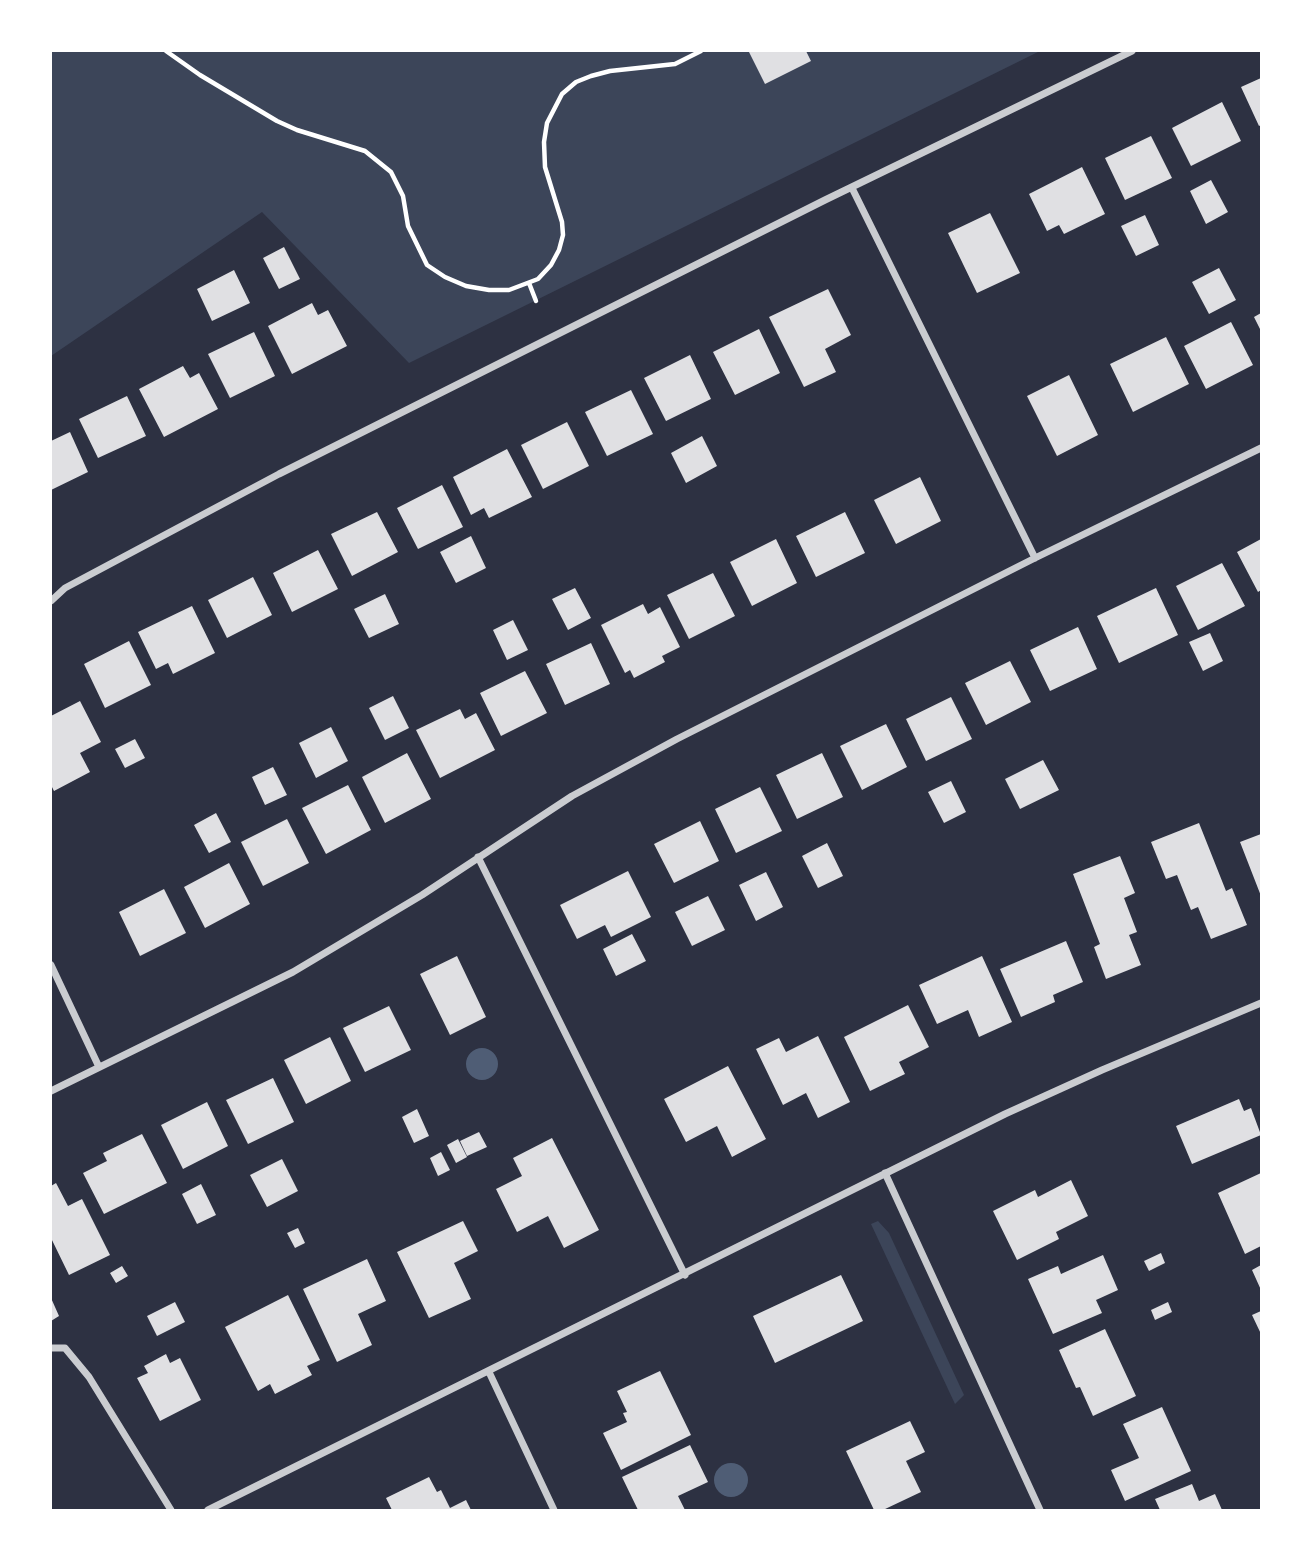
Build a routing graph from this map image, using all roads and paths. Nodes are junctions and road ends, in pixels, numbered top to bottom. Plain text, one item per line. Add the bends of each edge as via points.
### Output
1 (166, 51) edge
2 (701, 51) edge
3 (1132, 51) edge
4 (852, 188) junction
5 (529, 283) junction
6 (536, 301) dead end
7 (1261, 448) edge
8 (1035, 558) junction
9 (51, 601) edge
10 (478, 857) junction
11 (51, 965) edge
12 (1261, 1003) edge
13 (99, 1067) junction
14 (51, 1091) edge
15 (885, 1173) junction
16 (685, 1275) junction
17 (51, 1348) edge
18 (489, 1372) junction
19 (171, 1510) edge
20 (208, 1510) edge
21 (554, 1510) edge
22 (1040, 1510) edge

1 - 5 path via 277,121 365,151 391,172 404,196 408,226 427,265 445,277 489,290
2 - 5 path via 676,64 591,76 562,94 547,123 544,142 545,167 563,235 551,265
3 - 4 street
4 - 8 street
4 - 9 street via 279,474 65,588
5 - 6 path
7 - 8 street
8 - 10 street via 677,738 572,796
10 - 13 street via 292,972
10 - 16 street
11 - 13 street
12 - 15 street via 1041,1097
13 - 14 street
15 - 16 street
15 - 22 street
16 - 18 street
17 - 19 street via 65,1348 89,1377
18 - 20 street
18 - 21 street

